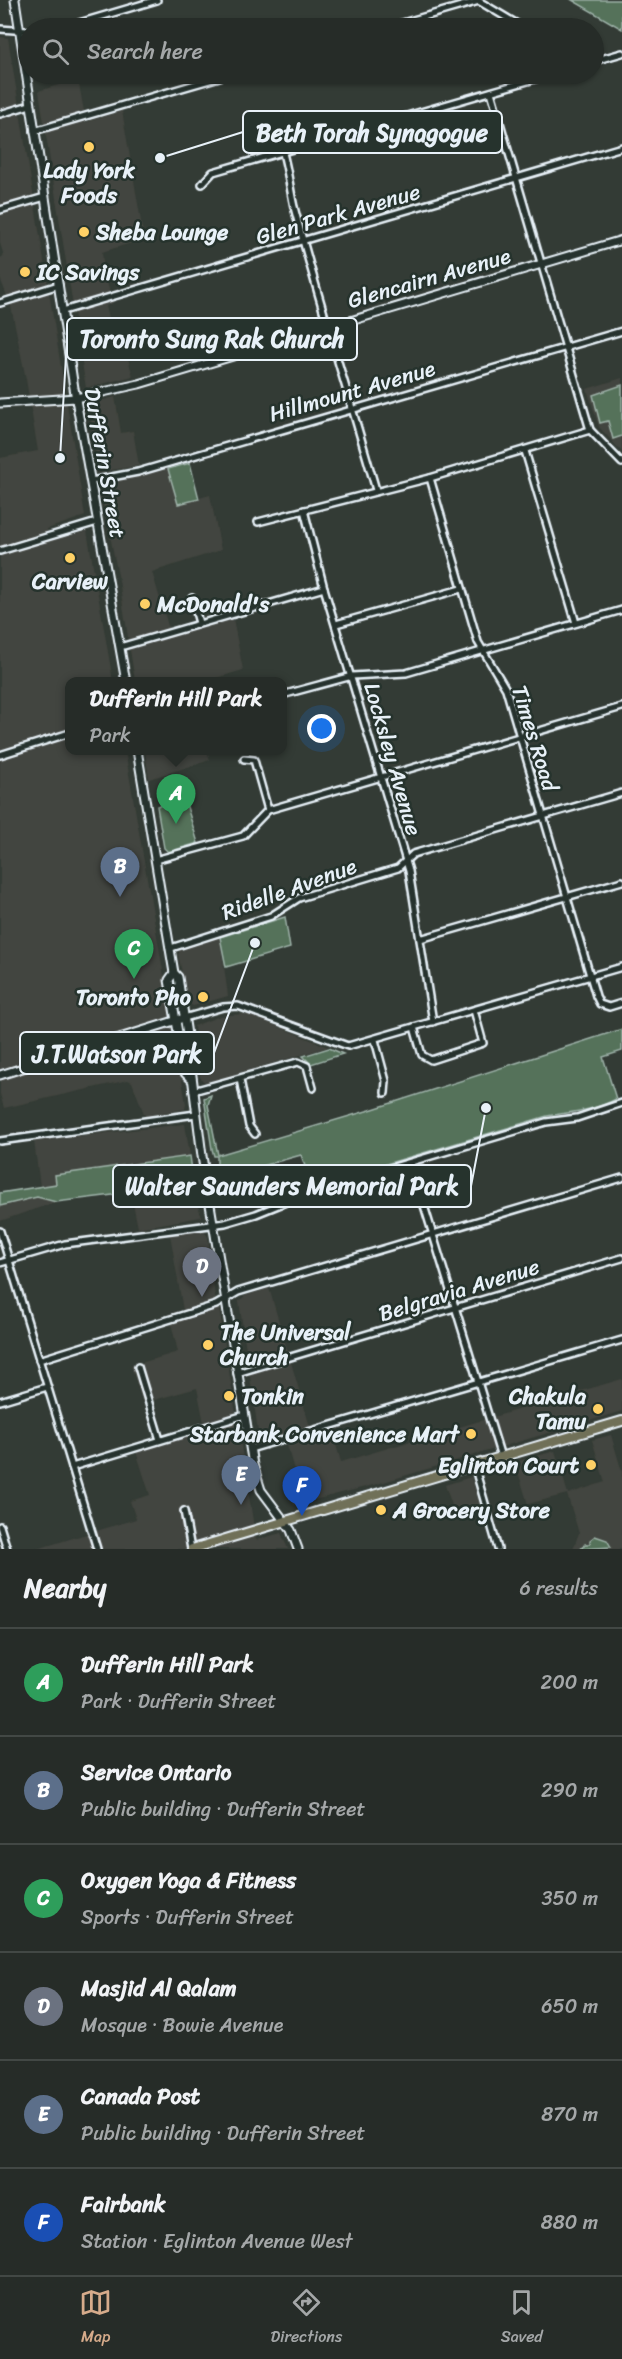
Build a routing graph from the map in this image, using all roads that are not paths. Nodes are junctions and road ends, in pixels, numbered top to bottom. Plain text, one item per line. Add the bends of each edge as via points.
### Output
1 (15, 0) edge
2 (157, 0) edge
3 (478, 1) edge
4 (18, 18) edge
5 (96, 18) edge
6 (419, 18) edge
7 (507, 18) edge
8 (0, 29) edge
9 (18, 29) edge
10 (622, 53) edge
11 (604, 58) edge
12 (27, 84) edge
13 (196, 84) edge
14 (518, 84) edge
15 (490, 92) junction
16 (30, 105) junction
17 (0, 114) edge
18 (34, 131) junction
19 (622, 147) edge
20 (283, 153) junction
21 (516, 178) junction
22 (202, 184) dead end
23 (45, 197) junction
24 (0, 210) edge
25 (622, 240) edge
26 (304, 241) junction
27 (541, 263) junction
28 (58, 285) junction
29 (0, 303) edge
30 (63, 312) junction
31 (327, 326) junction
32 (622, 331) edge
33 (565, 346) junction
34 (76, 398) junction
35 (0, 403) edge
36 (352, 408) junction
37 (590, 430) junction
38 (525, 451) junction
39 (622, 463) edge
40 (430, 478) junction
41 (91, 481) junction
42 (376, 490) junction
43 (304, 510) junction
44 (97, 522) junction
45 (258, 522) dead end
46 (0, 551) edge
47 (324, 588) junction
48 (461, 589) junction
49 (192, 598) dead end
50 (622, 610) edge
51 (199, 623) junction
52 (576, 623) junction
53 (336, 624) junction
54 (120, 647) junction
55 (482, 650) junction
56 (352, 676) junction
57 (125, 677) edge
58 (287, 694) edge
59 (622, 707) edge
60 (65, 734) edge
61 (519, 737) junction
62 (0, 755) edge
63 (138, 755) edge
64 (244, 759) dead end
65 (381, 777) junction
66 (622, 793) edge
67 (268, 810) junction
68 (542, 816) junction
69 (155, 860) junction
70 (406, 861) junction
71 (622, 881) edge
72 (566, 897) junction
73 (420, 939) junction
74 (171, 948) junction
75 (622, 967) edge
76 (174, 973) junction
77 (590, 976) junction
78 (622, 1003) edge
79 (474, 1010) junction
80 (184, 1018) junction
81 (175, 1021) junction
82 (433, 1022) junction
83 (414, 1027) junction
84 (375, 1040) junction
85 (0, 1075) edge
86 (190, 1078) junction
87 (240, 1079) junction
88 (313, 1088) dead end
89 (193, 1091) junction
90 (385, 1093) dead end
91 (622, 1103) edge
92 (196, 1114) junction
93 (255, 1134) dead end
94 (0, 1141) edge
95 (411, 1163) junction
96 (622, 1178) edge
97 (214, 1224) junction
98 (0, 1231) edge
99 (434, 1233) junction
100 (622, 1258) edge
101 (9, 1260) junction
102 (0, 1263) edge
103 (226, 1300) junction
104 (456, 1308) junction
105 (622, 1340) edge
106 (39, 1360) junction
107 (138, 1367) dead end
108 (237, 1373) junction
109 (478, 1383) junction
110 (47, 1387) junction
111 (0, 1401) edge
112 (244, 1415) junction
113 (622, 1421) edge
114 (160, 1440) junction
115 (250, 1449) junction
116 (501, 1457) junction
117 (474, 1465) junction
118 (72, 1467) junction
119 (184, 1511) dead end
120 (284, 1521) junction
121 (0, 1526) edge
122 (221, 1540) junction
123 (7, 1549) edge
124 (97, 1549) edge
125 (191, 1549) edge
126 (224, 1549) edge
127 (298, 1549) edge
128 (498, 1549) edge

1 - 4 main road, Dufferin Street
2 - 5 street
3 - 6 street
3 - 7 street
8 - 9 street
10 - 11 street
12 - 16 main road, Dufferin Street
13 - 18 street
14 - 15 street
15 - 20 street
15 - 21 street
16 - 17 street
16 - 18 main road, Dufferin Street
18 - 23 main road, Dufferin Street
19 - 21 street, Glen Park Avenue
20 - 22 street via 213,172
20 - 26 street
21 - 26 street, Glen Park Avenue
21 - 27 street
23 - 24 street
23 - 28 main road, Dufferin Street
25 - 27 main road, Glencairn Avenue
26 - 30 street, Glen Park Avenue
26 - 31 street
27 - 31 main road, Glencairn Avenue
27 - 33 street
28 - 29 street
28 - 30 main road, Dufferin Street
30 - 34 main road, Dufferin Street
31 - 34 main road, Glencairn Avenue via 139,384
31 - 36 street
32 - 33 street, Hillmount Avenue
33 - 36 street, Hillmount Avenue
33 - 37 street
34 - 35 main road, Glencairn Avenue
34 - 41 main road, Dufferin Street
36 - 41 street, Hillmount Avenue via 138,472
36 - 42 street
37 - 38 street
37 - 39 street
38 - 40 street
38 - 52 street
40 - 42 street
40 - 48 street, Times Road
41 - 44 main road, Dufferin Street
42 - 43 street
43 - 45 street
43 - 47 street, Locksley Avenue
44 - 46 street
44 - 54 main road, Dufferin Street
47 - 51 street
47 - 53 street, Locksley Avenue
48 - 53 street
48 - 55 street, Times Road
49 - 51 street
50 - 52 street
51 - 54 street
52 - 55 street
53 - 56 street, Locksley Avenue
54 - 57 main road, Dufferin Street
55 - 56 street via 406,673
55 - 61 street, Times Road via 506,689
56 - 58 street
56 - 65 street, Locksley Avenue
59 - 61 street
60 - 62 street
61 - 65 street
61 - 68 street, Times Road
63 - 69 main road
64 - 67 street via 254,760
65 - 67 street
65 - 70 street, Locksley Avenue
66 - 68 street, Ridelle Avenue
67 - 69 street via 243,836
68 - 70 street, Ridelle Avenue via 413,854
68 - 72 street, Times Road
69 - 74 main road
70 - 73 street, Locksley Avenue
70 - 74 street, Ridelle Avenue via 398,868 299,898 271,916
71 - 72 street
72 - 73 street
72 - 77 street, Times Road
73 - 82 street, Locksley Avenue
74 - 76 main road
75 - 77 street
76 - 80 main road via 178,977
76 - 81 main road via 169,980
77 - 78 street, Times Road via 600,1004
77 - 79 street
79 - 82 street
79 - 83 street via 483,1043 428,1060 422,1055
80 - 81 main road
80 - 84 street via 238,1006 336,1044 348,1046
80 - 86 main road
81 - 85 main road
81 - 86 main road via 185,1073
82 - 83 street
83 - 84 street
84 - 90 street via 386,1081
86 - 89 main road
87 - 88 street via 298,1062 307,1066
87 - 89 street
87 - 93 street via 249,1126
89 - 92 main road
91 - 95 street
92 - 94 street
92 - 97 main road
95 - 97 street
95 - 99 street
96 - 99 street
97 - 101 street via 78,1242
97 - 103 main road
98 - 101 street
99 - 103 street via 238,1292
99 - 104 street
100 - 104 street, Belgravia Avenue
101 - 102 street
101 - 106 street
103 - 106 street
103 - 108 main road
104 - 108 street, Belgravia Avenue
104 - 109 street
105 - 109 street
106 - 110 street
107 - 114 street
108 - 112 main road
109 - 115 street
109 - 116 street
110 - 111 street
110 - 118 street
112 - 114 street
112 - 115 main road
113 - 116 main road
114 - 118 street
115 - 120 main road via 261,1490
116 - 117 main road
117 - 120 main road
117 - 128 street
118 - 124 street
119 - 125 street
120 - 122 main road
120 - 127 main road
121 - 123 street
122 - 125 main road
122 - 126 street

